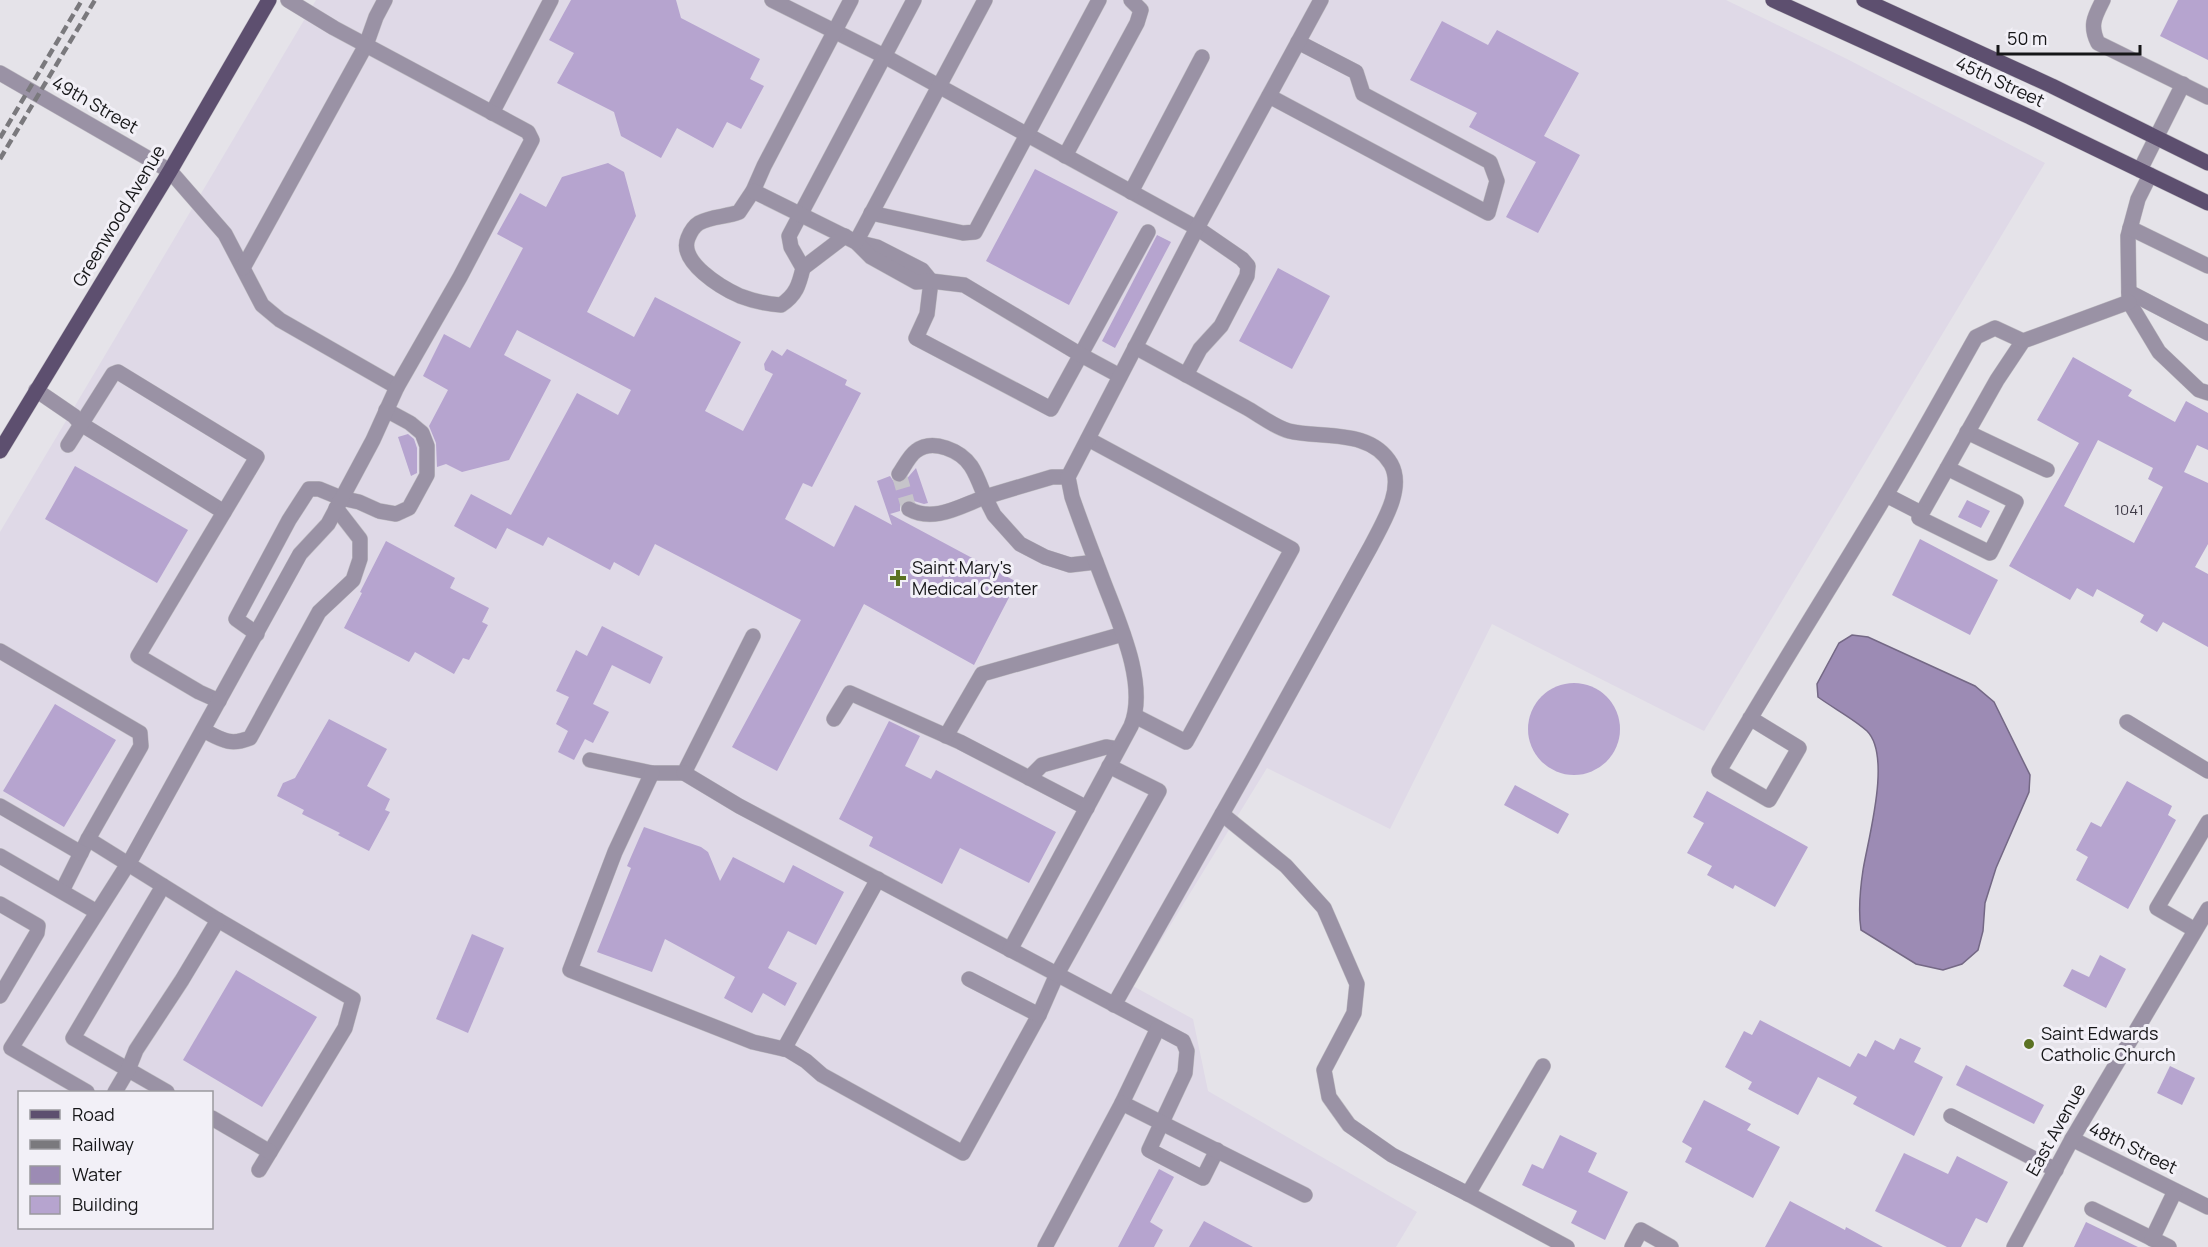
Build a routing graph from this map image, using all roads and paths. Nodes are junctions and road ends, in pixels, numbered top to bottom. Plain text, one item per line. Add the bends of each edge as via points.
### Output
1 (269, 0) edge
2 (288, 0) edge
3 (385, 0) edge
4 (551, 0) edge
5 (772, 0) edge
6 (851, 0) edge
7 (914, 0) edge
8 (985, 0) edge
9 (1099, 0) edge
10 (1131, 0) edge
11 (1321, 0) edge
12 (1773, 0) edge
13 (1864, 0) edge
14 (2103, 0) edge
15 (834, 31) junction
16 (1298, 42) junction
17 (366, 45) junction
18 (884, 56) junction
19 (1202, 57) dead end
20 (0, 73) edge
21 (2182, 84) junction
22 (938, 87) junction
23 (1269, 96) junction
24 (2208, 97) edge
25 (492, 113) junction
26 (1028, 136) junction
27 (2156, 138) junction
28 (1065, 156) junction
29 (2208, 163) edge
30 (170, 171) junction
31 (2145, 173) junction
32 (753, 191) junction
33 (1131, 192) junction
34 (2208, 203) edge
35 (871, 213) junction
36 (801, 214) junction
37 (1197, 228) junction
38 (2130, 228) junction
39 (1148, 232) dead end
40 (850, 239) junction
41 (2208, 266) edge
42 (243, 268) junction
43 (803, 268) junction
44 (931, 281) junction
45 (2129, 297) junction
46 (2208, 333) edge
47 (2023, 341) junction
48 (1135, 347) junction
49 (1081, 355) junction
50 (1186, 375) junction
51 (1120, 376) junction
52 (397, 387) junction
53 (36, 390) junction
54 (2208, 393) edge
55 (386, 410) junction
56 (81, 424) junction
57 (1967, 432) junction
58 (1088, 439) junction
59 (68, 445) dead end
60 (0, 451) edge
61 (1947, 468) junction
62 (2047, 470) dead end
63 (898, 474) dead end
64 (1068, 477) junction
65 (1886, 495) junction
66 (985, 497) junction
67 (339, 503) junction
68 (909, 509) dead end
69 (224, 512) junction
70 (1922, 513) junction
71 (1096, 562) junction
72 (257, 634) junction
73 (1123, 634) junction
74 (753, 636) dead end
75 (0, 651) edge
76 (219, 701) junction
77 (1135, 716) junction
78 (1750, 718) junction
79 (834, 719) dead end
80 (2127, 722) dead end
81 (203, 730) junction
82 (946, 736) junction
83 (1118, 749) junction
84 (590, 760) dead end
85 (1109, 766) junction
86 (2208, 771) edge
87 (652, 772) junction
88 (684, 773) junction
89 (1029, 778) junction
90 (0, 806) edge
91 (1087, 808) junction
92 (1222, 814) junction
93 (2208, 822) edge
94 (84, 846) junction
95 (0, 856) edge
96 (128, 865) junction
97 (878, 879) junction
98 (163, 886) junction
99 (62, 891) junction
100 (0, 904) edge
101 (2208, 909) edge
102 (97, 912) junction
103 (218, 920) junction
104 (2195, 930) junction
105 (1010, 950) junction
106 (1057, 974) junction
107 (969, 979) dead end
108 (0, 996) edge
109 (1113, 1005) junction
110 (1039, 1015) junction
111 (1158, 1028) junction
112 (784, 1049) junction
113 (1543, 1066) dead end
114 (128, 1070) junction
115 (85, 1091) edge
116 (116, 1091) edge
117 (165, 1091) edge
118 (1122, 1103) junction
119 (1951, 1116) dead end
120 (213, 1119) edge
121 (1161, 1122) junction
122 (2072, 1139) junction
123 (1216, 1150) junction
124 (270, 1152) junction
125 (260, 1170) dead end
126 (2056, 1170) junction
127 (2175, 1191) junction
128 (1468, 1194) junction
129 (1305, 1195) dead end
130 (2208, 1207) edge
131 (2092, 1209) dead end
132 (2152, 1239) junction
133 (1045, 1247) edge
134 (1567, 1247) edge
135 (1632, 1247) edge
136 (1671, 1247) edge
137 (2014, 1247) edge
138 (2169, 1247) edge

1 - 30 main road, Greenwood Avenue
2 - 17 street
3 - 17 street
4 - 25 street
5 - 15 street
6 - 15 street
7 - 18 street
8 - 22 street
9 - 26 street
10 - 28 street via 1141,10 1137,23
11 - 16 street
12 - 31 main road, 45th Street
13 - 27 main road, 45th Street
14 - 21 street via 2092,31 2098,43
15 - 18 street
15 - 32 street
16 - 23 street
16 - 23 street via 1356,72 1363,94 1490,162 1497,181 1488,213
17 - 25 street
17 - 42 street
18 - 22 street
18 - 36 street
19 - 33 street
20 - 30 street, 49th Street
21 - 24 street
21 - 27 street
22 - 26 street
22 - 35 street
23 - 37 street
25 - 52 street via 528,132 532,140 460,278
26 - 28 street
26 - 35 street via 975,232 963,233
27 - 29 main road, 45th Street
27 - 31 street
28 - 33 street
30 - 42 street, 49th Street via 225,234
30 - 53 main road, Greenwood Avenue
31 - 34 main road, 45th Street
31 - 38 street
32 - 36 street
32 - 43 street via 740,212 698,223 691,232 686,242 695,266 740,296 781,305 797,289
33 - 37 street
35 - 40 street
36 - 40 street
36 - 43 street via 789,236
37 - 48 street
37 - 50 street via 1248,266 1221,326 1200,349
38 - 41 street
38 - 45 street
39 - 49 street
40 - 43 street
40 - 44 street via 877,247 922,270
42 - 52 street, 49th Street via 262,305 280,320
44 - 49 street via 964,285
44 - 49 street via 927,314 916,338 1051,410
45 - 46 street
45 - 47 street
45 - 54 street via 2159,352 2199,390
47 - 57 street
47 - 65 street via 1995,328 1976,337
48 - 50 street
48 - 51 street
49 - 51 street
50 - 92 street via 1289,431 1360,440 1390,463 1395,477 1385,518
51 - 58 street
52 - 55 street
53 - 56 street
53 - 60 main road, Greenwood Avenue
55 - 67 street
55 - 67 street via 422,433 427,446 427,475 409,508 396,514 379,512 359,502
56 - 59 street
56 - 69 street
56 - 69 street via 112,374 118,372 257,457
57 - 61 street
57 - 62 street
58 - 64 street
58 - 77 street via 1292,549 1186,742
61 - 70 street
61 - 70 street via 2016,502 1990,553 1919,518
63 - 66 street via 916,450 942,446 970,465
64 - 66 street via 1052,477
64 - 71 street
65 - 70 street
65 - 78 street
66 - 68 street via 940,514 918,514
66 - 71 street via 1020,544 1070,565
67 - 72 street via 328,524 300,554
67 - 72 street via 320,489 309,489 289,520 236,619
67 - 81 street via 360,539 360,559 353,580 319,612 250,738 237,743 223,741
69 - 76 street via 138,656
71 - 73 street
72 - 76 street
73 - 77 street via 1134,681
73 - 82 street via 982,674
74 - 88 street
75 - 94 street via 140,733 141,746
76 - 81 street
77 - 83 street
78 - 78 street via 1719,771 1769,800 1799,748
79 - 82 street via 850,693
80 - 86 street
81 - 96 street
82 - 89 street
83 - 85 street
83 - 89 street via 1106,747 1042,765
84 - 87 street
85 - 91 street
85 - 106 street via 1159,791
87 - 88 street
87 - 112 street via 615,852 570,970 753,1042
88 - 97 street
89 - 91 street
90 - 94 street
91 - 105 street
92 - 109 street
92 - 128 street via 1287,866 1324,908 1356,984 1354,1013 1324,1070 1329,1097 1349,1125 1392,1155
93 - 104 street via 2157,908
94 - 96 street
94 - 99 street
95 - 99 street
96 - 98 street
96 - 102 street
97 - 105 street
97 - 112 street
98 - 103 street
98 - 114 street via 73,1038
99 - 102 street
100 - 108 street via 38,926
101 - 104 street, East Avenue
102 - 115 street via 12,1048
103 - 114 street via 136,1050
103 - 124 street via 352,999 345,1028
104 - 122 street, East Avenue
105 - 106 street
106 - 109 street
106 - 110 street
107 - 110 street
109 - 111 street
110 - 112 street via 963,1153 822,1075
111 - 118 street
111 - 121 street via 1183,1041 1187,1051 1185,1073
113 - 128 street
114 - 116 street
114 - 117 street
118 - 121 street
118 - 133 street
119 - 126 street
120 - 124 street
121 - 123 street
121 - 123 street via 1149,1150 1203,1178
122 - 126 street, East Avenue
122 - 127 street, 48th Street
123 - 129 street
124 - 125 street
126 - 137 street, East Avenue
127 - 130 street, 48th Street
127 - 132 street
128 - 134 street
131 - 132 street
132 - 138 street
135 - 136 street via 1641,1230

